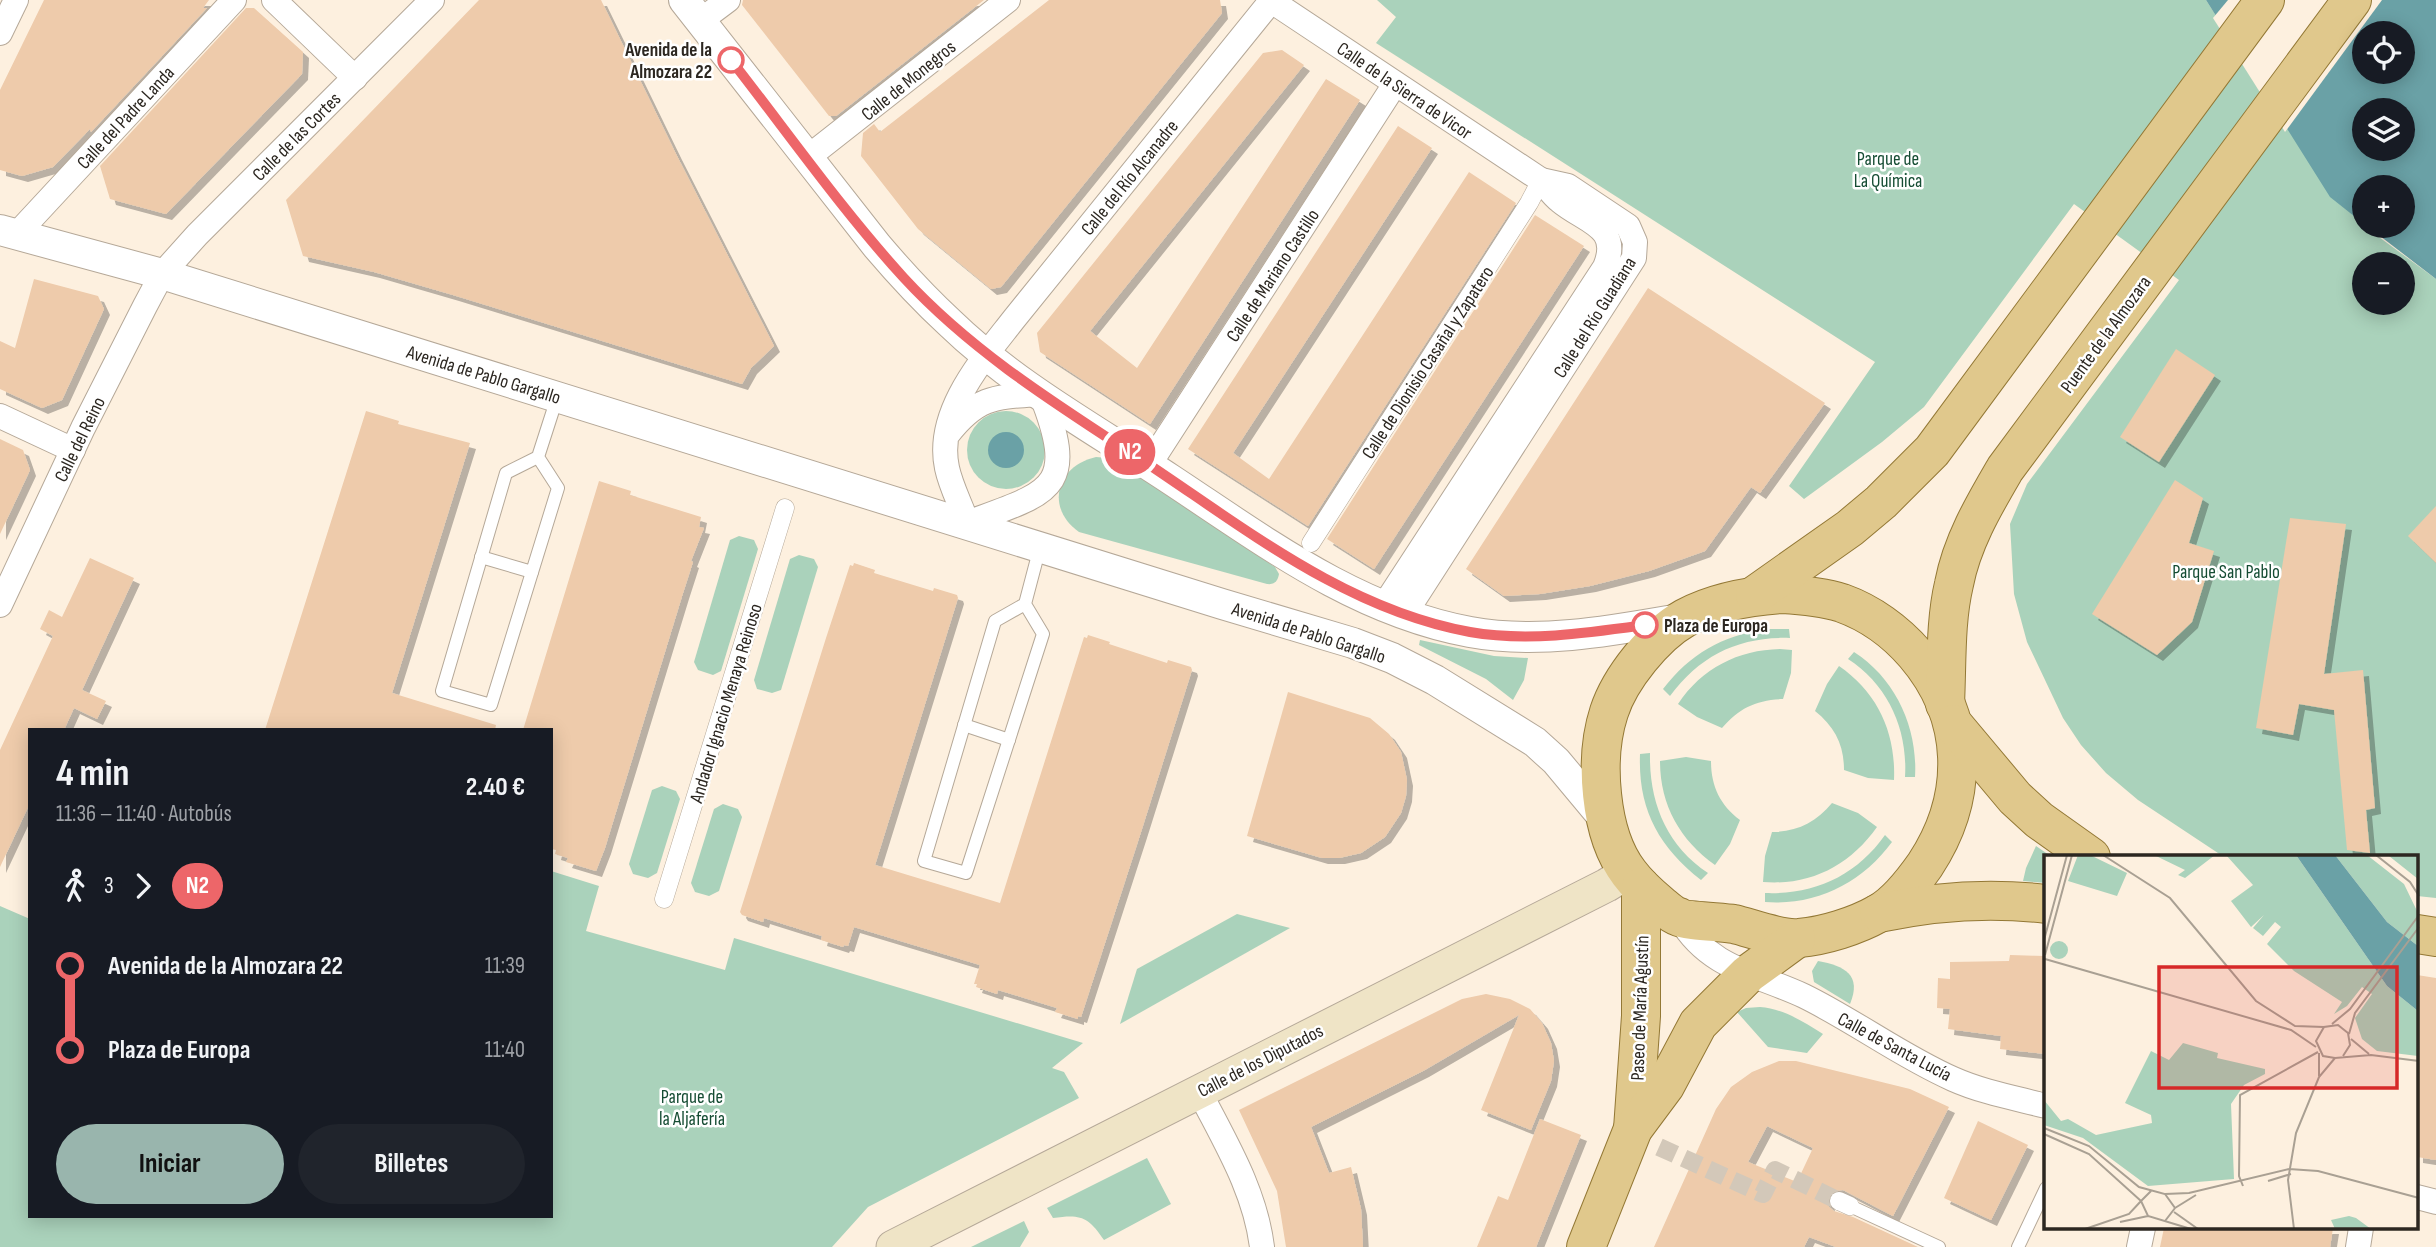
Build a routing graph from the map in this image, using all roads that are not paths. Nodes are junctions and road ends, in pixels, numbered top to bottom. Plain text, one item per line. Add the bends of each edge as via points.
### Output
1 (16, 0) edge
2 (234, 0) edge
3 (274, 0) edge
4 (432, 0) edge
5 (728, 0) edge
6 (1008, 0) edge
7 (1270, 0) edge
8 (2266, 0) edge
9 (2352, 0) edge
10 (692, 10) edge
11 (0, 33) edge
12 (355, 78) junction
13 (1395, 84) junction
14 (807, 159) junction
15 (1541, 180) junction
16 (8, 232) edge
17 (162, 274) junction
18 (987, 354) junction
19 (1041, 394) junction
20 (557, 396) junction
21 (0, 416) edge
22 (948, 434) junction
23 (73, 450) junction
24 (538, 457) junction
25 (1149, 465) junction
26 (785, 508) dead end
27 (967, 523) junction
28 (1311, 543) dead end
29 (1040, 547) junction
30 (481, 557) junction
31 (532, 572) junction
32 (1755, 596) junction
33 (1025, 604) junction
34 (0, 606) edge
35 (1394, 611) junction
36 (1685, 618) junction
37 (1949, 714) junction
38 (964, 725) junction
39 (1009, 740) junction
40 (1606, 821) junction
41 (2088, 855) edge
42 (1634, 880) junction
43 (664, 899) dead end
44 (2044, 904) edge
45 (1879, 913) junction
46 (1680, 919) junction
47 (2418, 934) edge
48 (2436, 937) edge
49 (1796, 939) junction
50 (1748, 974) junction
51 (1199, 1091) junction
52 (2044, 1105) edge
53 (1633, 1129) junction
54 (2044, 1192) edge
55 (2418, 1197) edge
56 (2436, 1202) edge
57 (1844, 1203) tunnel mouth
58 (893, 1247) edge
59 (1262, 1247) edge
60 (1586, 1247) edge
61 (1939, 1247) edge
62 (2018, 1247) edge

1 - 11 street
2 - 16 street, Calle del Padre Landa
3 - 12 street
4 - 12 street, Calle de las Cortes
5 - 10 street
6 - 14 street, Calle de Monegros
7 - 13 street, Calle de la Sierra de Vicor
7 - 18 street, Calle del Río Alcanadre
8 - 32 main road via 1932,451 1850,528
9 - 37 main road, Puente de la Almozara via 2005,469 1975,523 1954,583
10 - 14 street
12 - 17 street, Calle de las Cortes
13 - 15 street, Calle de la Sierra de Vicor
13 - 25 street, Calle de Mariano Castillo
14 - 18 street via 904,277
15 - 28 street, Calle de Dionisio Casañal y Zapatero
15 - 35 street, Calle del Río Guadiana via 1568,186 1628,226 1635,242 1634,258
16 - 17 street, Avenida de Pablo Gargallo
17 - 20 street, Avenida de Pablo Gargallo
17 - 23 street, Calle del Reino
18 - 19 street
18 - 22 street via 958,399
19 - 22 street via 982,402
19 - 25 street
19 - 27 street via 1059,454 1052,480 1035,497
20 - 24 lane
20 - 27 street, Avenida de Pablo Gargallo
21 - 23 street
22 - 27 street via 947,470
23 - 34 street, Calle del Reino
24 - 30 lane via 506,473
24 - 31 lane via 558,488
25 - 35 street via 1308,569
26 - 43 street, Andador Ignacio Menaya Reinoso
27 - 29 street, Avenida de Pablo Gargallo
29 - 33 lane
29 - 40 street, Avenida de Pablo Gargallo via 1392,658 1535,742
30 - 31 lane
30 - 31 lane via 442,691 491,705
32 - 36 main road
32 - 37 main road via 1808,596 1869,615 1923,663
33 - 38 lane via 995,621
33 - 39 lane via 1044,634
35 - 36 street via 1470,632 1506,636 1602,631
36 - 40 main road via 1636,664 1610,710 1601,761
37 - 41 main road via 2015,798
37 - 45 main road via 1958,775 1952,810 1932,855
38 - 39 lane
38 - 39 lane via 924,861 966,873
40 - 42 main road via 1619,857
42 - 46 main road
42 - 51 main road, Calle de los Diputados via 1607,885
42 - 53 main road, Paseo de María Agustín via 1641,1027
44 - 45 main road via 1950,901
45 - 49 main road
46 - 49 main road via 1716,921
46 - 50 street via 1707,951
47 - 48 main road
49 - 50 main road, Paseo de María Agustín
50 - 52 street, Calle de Santa Lucía via 1806,998 1955,1080
50 - 53 main road, Paseo de María Agustín via 1698,1024 1665,1086
51 - 58 main road, Calle de los Diputados
51 - 59 street via 1247,1187
53 - 60 main road, Paseo de María Agustín
54 - 62 lane
55 - 56 street
57 - 61 lane

